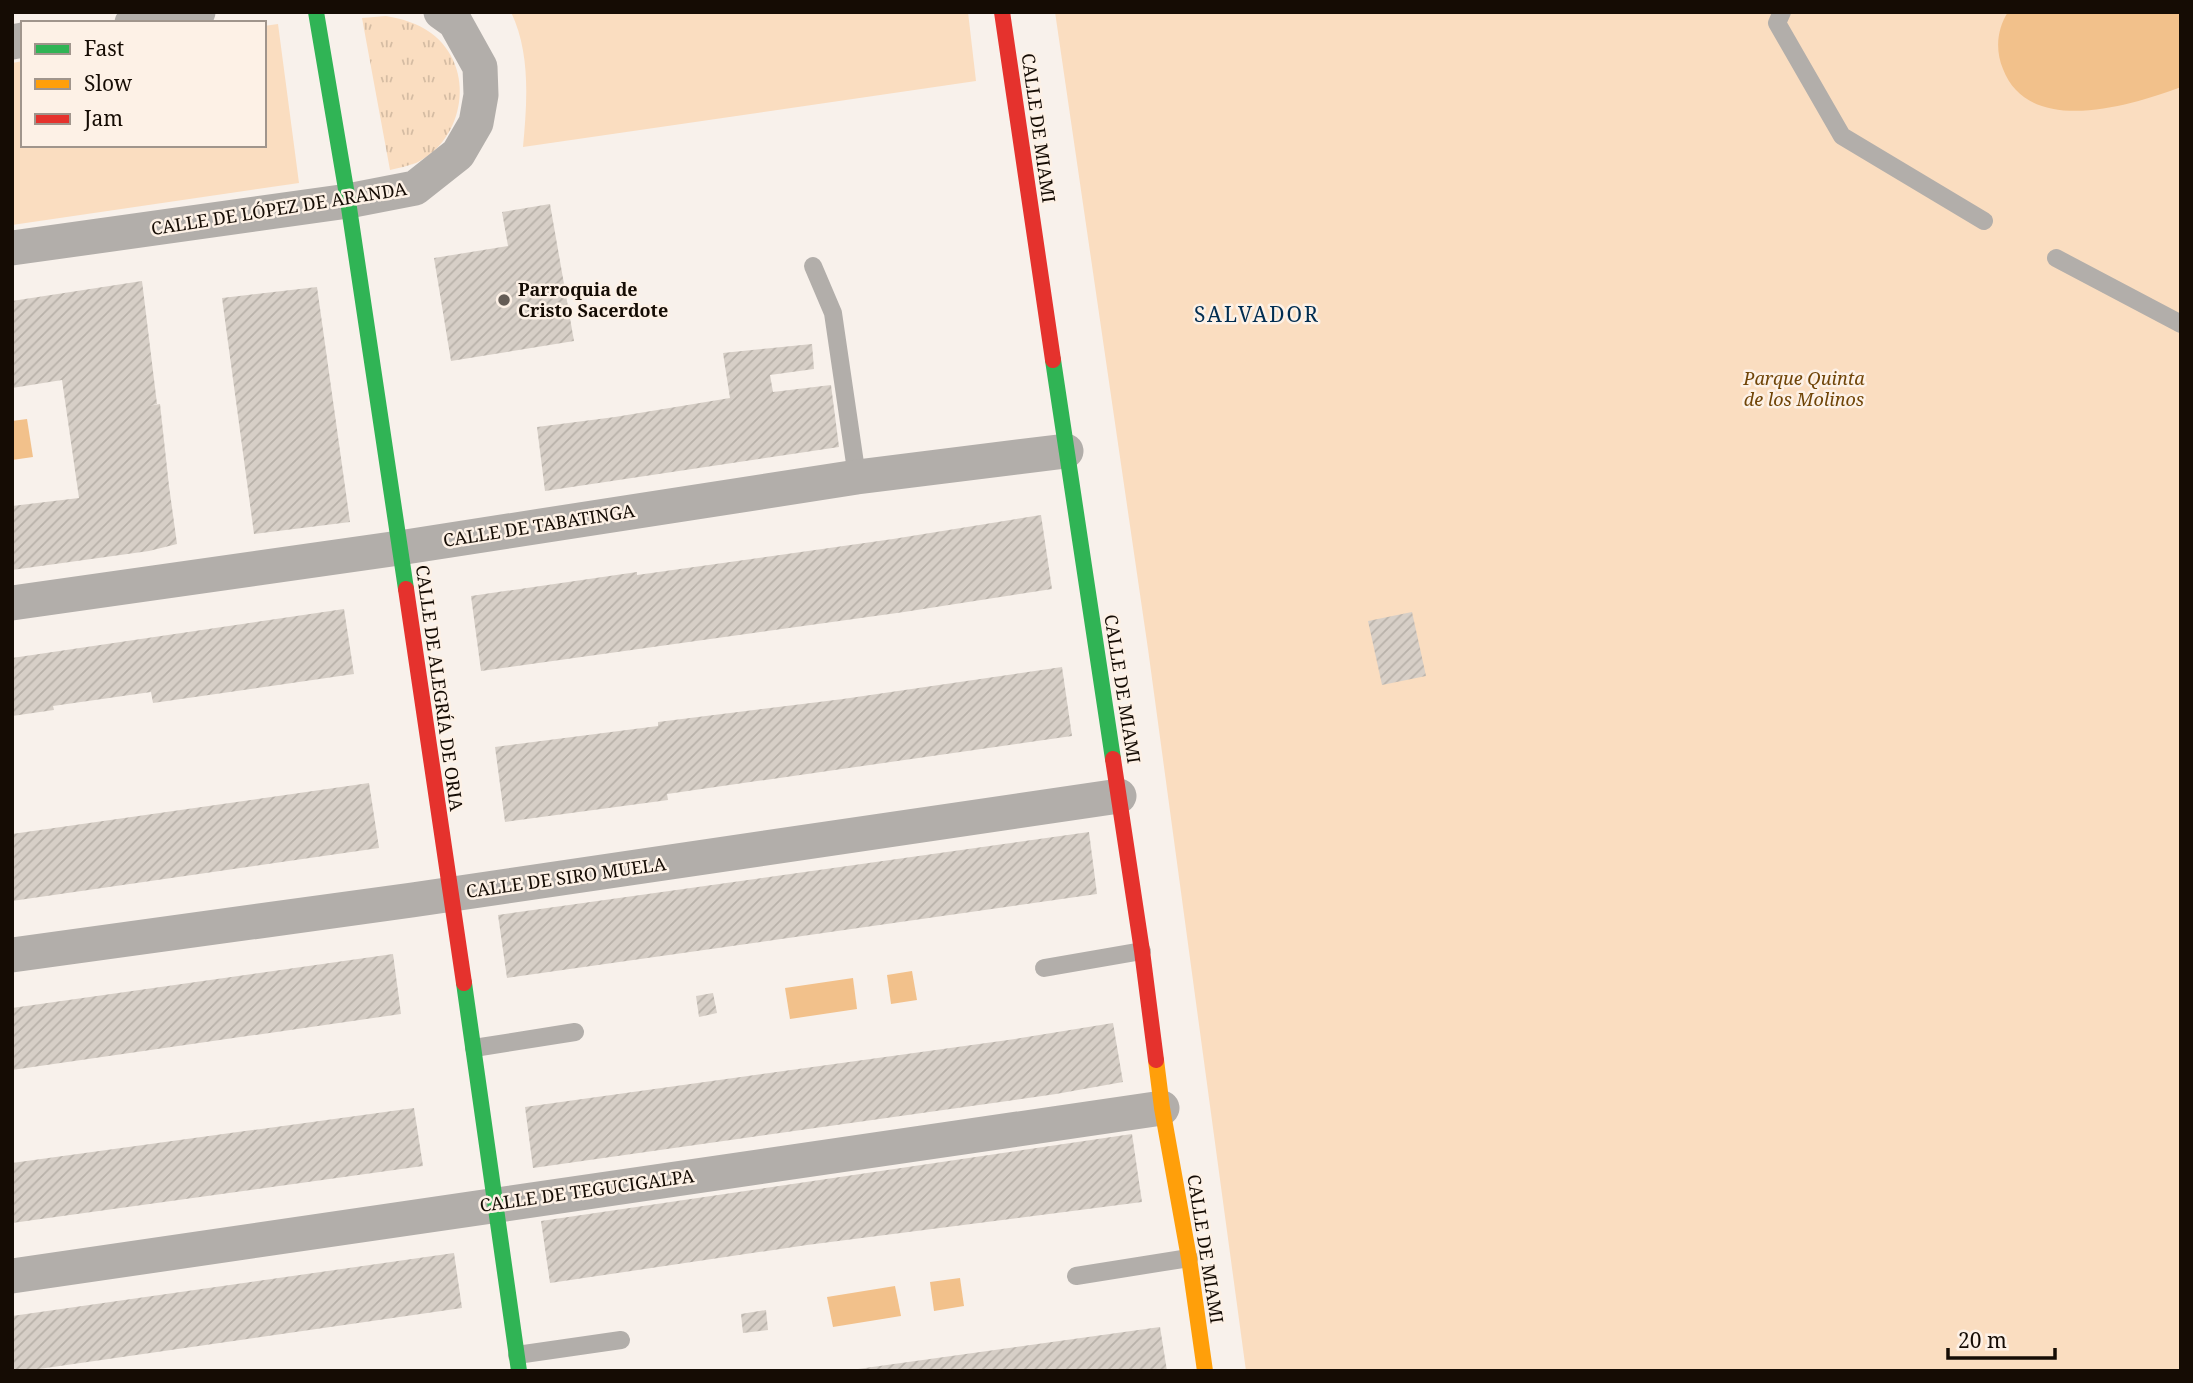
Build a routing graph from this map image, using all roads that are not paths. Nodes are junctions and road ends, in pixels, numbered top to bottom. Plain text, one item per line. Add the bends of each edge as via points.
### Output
1 (198, 12) edge
2 (316, 12) edge
3 (441, 12) edge
4 (1002, 12) edge
5 (1782, 12) edge
6 (144, 21) edge
7 (348, 201) junction
8 (1984, 221) dead end
9 (12, 248) edge
10 (2056, 258) dead end
11 (813, 266) dead end
12 (2181, 324) edge
13 (1066, 451) junction
14 (857, 477) junction
15 (398, 548) junction
16 (12, 603) edge
17 (1119, 796) junction
18 (450, 895) junction
19 (1142, 951) junction
20 (12, 955) edge
21 (1044, 968) dead end
22 (575, 1032) dead end
23 (474, 1048) junction
24 (1162, 1108) junction
25 (496, 1204) junction
26 (1189, 1258) junction
27 (12, 1276) edge
28 (1076, 1276) dead end
29 (621, 1340) dead end
30 (518, 1363) edge
31 (1205, 1371) edge

1 - 6 street
2 - 7 street, CALLE DE ALEGRÍA DE ORIA
3 - 7 street, CALLE DE LÓPEZ DE ARANDA via 455,22 480,67 476,123 458,154 415,188
4 - 13 street, CALLE DE MIAMI
5 - 8 lane via 1777,23 1842,136
7 - 9 street, CALLE DE LÓPEZ DE ARANDA
7 - 15 street, CALLE DE ALEGRÍA DE ORIA
10 - 12 lane
11 - 14 lane via 833,313
13 - 14 street, CALLE DE TABATINGA
13 - 17 street, CALLE DE MIAMI
14 - 15 street, CALLE DE TABATINGA
15 - 16 street, CALLE DE TABATINGA
15 - 18 street, CALLE DE ALEGRÍA DE ORIA
17 - 18 street, CALLE DE SIRO MUELA
17 - 19 street, CALLE DE MIAMI
18 - 20 street, CALLE DE SIRO MUELA
18 - 23 street, CALLE DE ALEGRÍA DE ORIA
19 - 21 lane
19 - 24 street, CALLE DE MIAMI
22 - 23 lane
23 - 25 street, CALLE DE ALEGRÍA DE ORIA
24 - 25 street, CALLE DE TEGUCIGALPA
24 - 26 street, CALLE DE MIAMI
25 - 27 street, CALLE DE TEGUCIGALPA
25 - 30 street, CALLE DE ALEGRÍA DE ORIA
26 - 28 lane
26 - 31 street, CALLE DE MIAMI
29 - 30 lane

